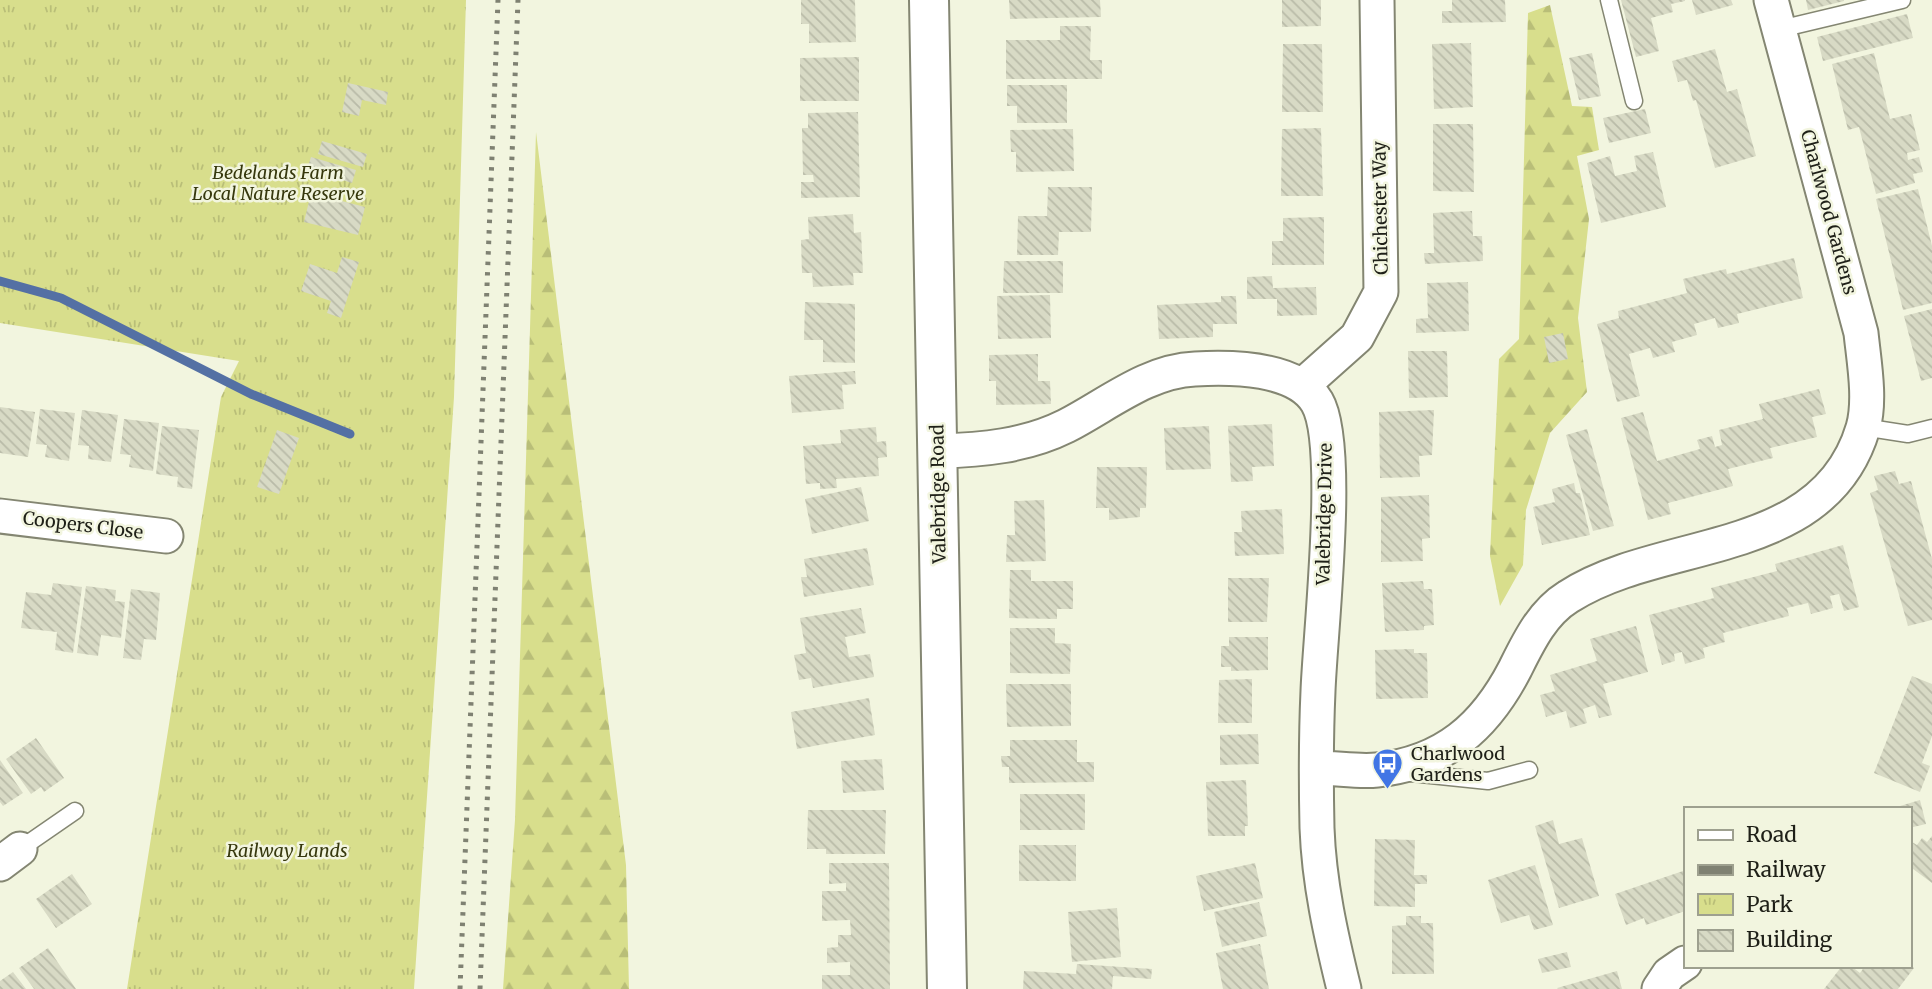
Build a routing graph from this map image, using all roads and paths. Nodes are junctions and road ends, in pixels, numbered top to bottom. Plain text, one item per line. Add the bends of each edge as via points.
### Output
1 (929, 0) edge
2 (1377, 0) edge
3 (1609, 0) edge
4 (1902, 0) edge
5 (1775, 15) edge
6 (1634, 100) dead end
7 (1302, 386) junction
8 (1864, 427) junction
9 (1932, 428) edge
10 (938, 452) junction
11 (0, 516) edge
12 (166, 536) dead end
13 (1318, 768) junction
14 (1376, 770) junction
15 (1529, 770) dead end
16 (75, 811) dead end
17 (10, 856) edge
18 (1684, 964) edge
19 (947, 989) edge
20 (1344, 989) edge
21 (1659, 989) edge

1 - 10 street, Valebridge Road
2 - 7 street, Chichester Way via 1381,292 1357,337
3 - 6 lane
4 - 5 lane
5 - 8 street, Charlwood Gardens via 1861,333
7 - 10 street via 1273,372 1194,369 1138,385 1065,427 1025,441 982,450
7 - 13 street, Valebridge Drive via 1317,402 1326,430 1328,502
8 - 9 lane via 1908,434
8 - 14 street, Charlwood Gardens via 1843,470 1818,499 1779,525 1597,580 1564,599 1534,631 1497,704 1457,741 1424,761
10 - 19 street, Valebridge Road
11 - 12 street, Coopers Close
13 - 14 street, Charlwood Gardens
13 - 20 street, Valebridge Drive via 1317,830 1325,911
14 - 15 lane via 1488,781
16 - 17 lane
18 - 21 street

